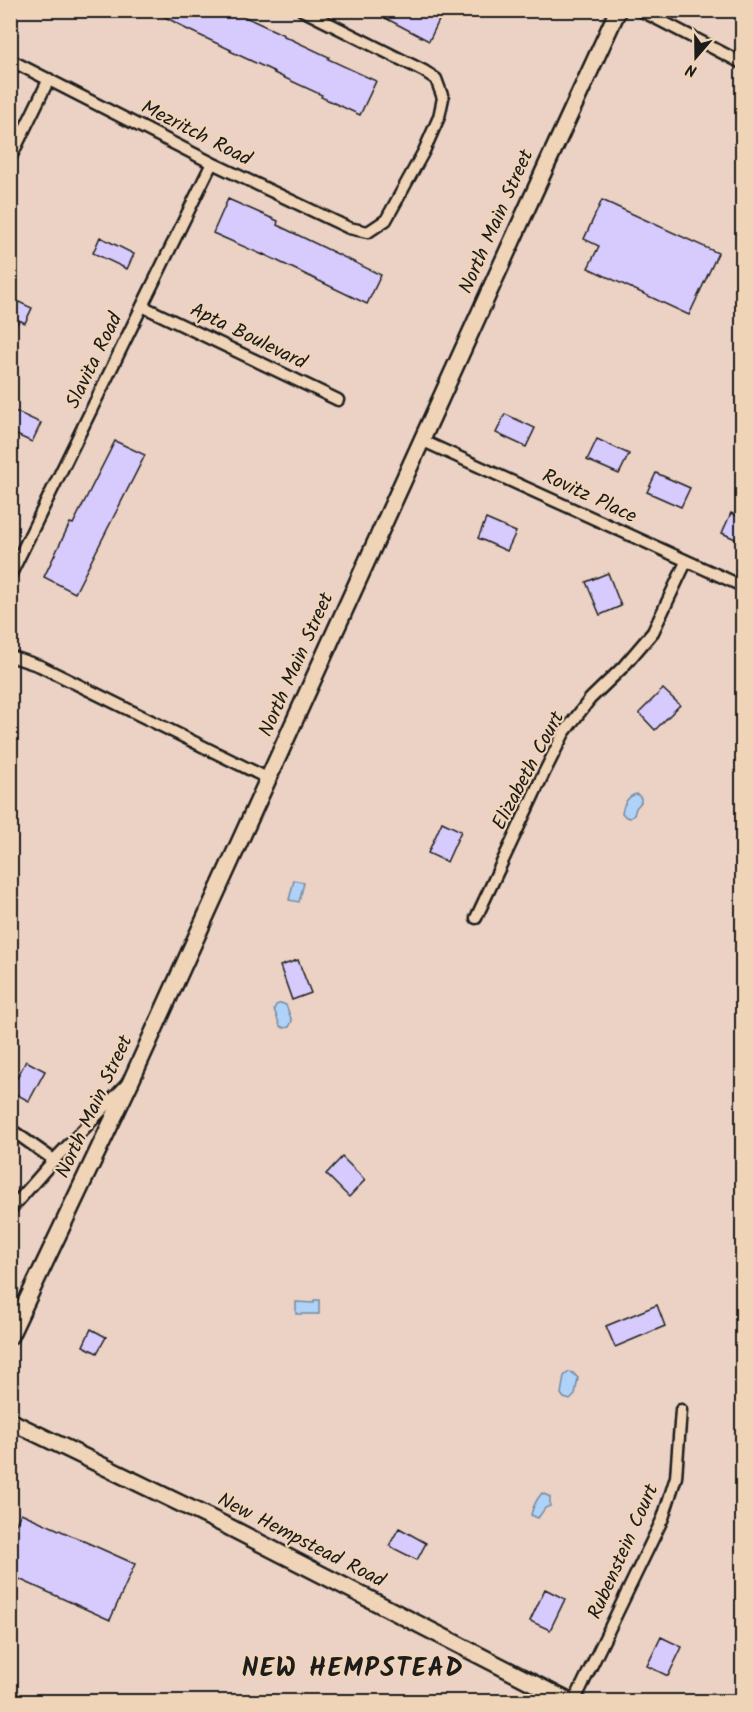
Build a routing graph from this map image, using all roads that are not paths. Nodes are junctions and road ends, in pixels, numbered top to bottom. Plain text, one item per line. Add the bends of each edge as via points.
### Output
1 (302, 10) edge
2 (618, 10) edge
3 (640, 10) edge
4 (10, 60) edge
5 (742, 63) edge
6 (49, 79) junction
7 (10, 159) edge
8 (212, 163) junction
9 (142, 306) junction
10 (338, 400) dead end
11 (421, 440) junction
12 (686, 561) junction
13 (10, 576) edge
14 (742, 586) edge
15 (10, 656) edge
16 (268, 779) junction
17 (476, 918) dead end
18 (130, 1081) junction
19 (10, 1129) edge
20 (54, 1160) junction
21 (10, 1210) edge
22 (10, 1336) edge
23 (681, 1410) dead end
24 (10, 1422) edge
25 (572, 1701) edge

1 - 8 street, Mezritch Road via 436,79 443,98 439,117 386,220 368,232 349,228
2 - 11 main road, North Main Street
3 - 5 street
4 - 6 street, Mezritch Road
6 - 7 street
6 - 8 street, Mezritch Road
8 - 9 street, Slavita Road
9 - 10 street, Apta Boulevard
9 - 13 street, Slavita Road
11 - 12 street, Rovitz Place
11 - 16 main road, North Main Street
12 - 14 street, Rovitz Place
12 - 17 street, Elizabeth Court via 652,632 564,733
15 - 16 street via 40,666
16 - 18 main road, North Main Street
18 - 20 street
18 - 22 main road, North Main Street
19 - 20 street
20 - 21 street
23 - 25 street, Rubenstein Court via 676,1477 663,1518
24 - 25 main road, New Hempstead Road via 229,1527

